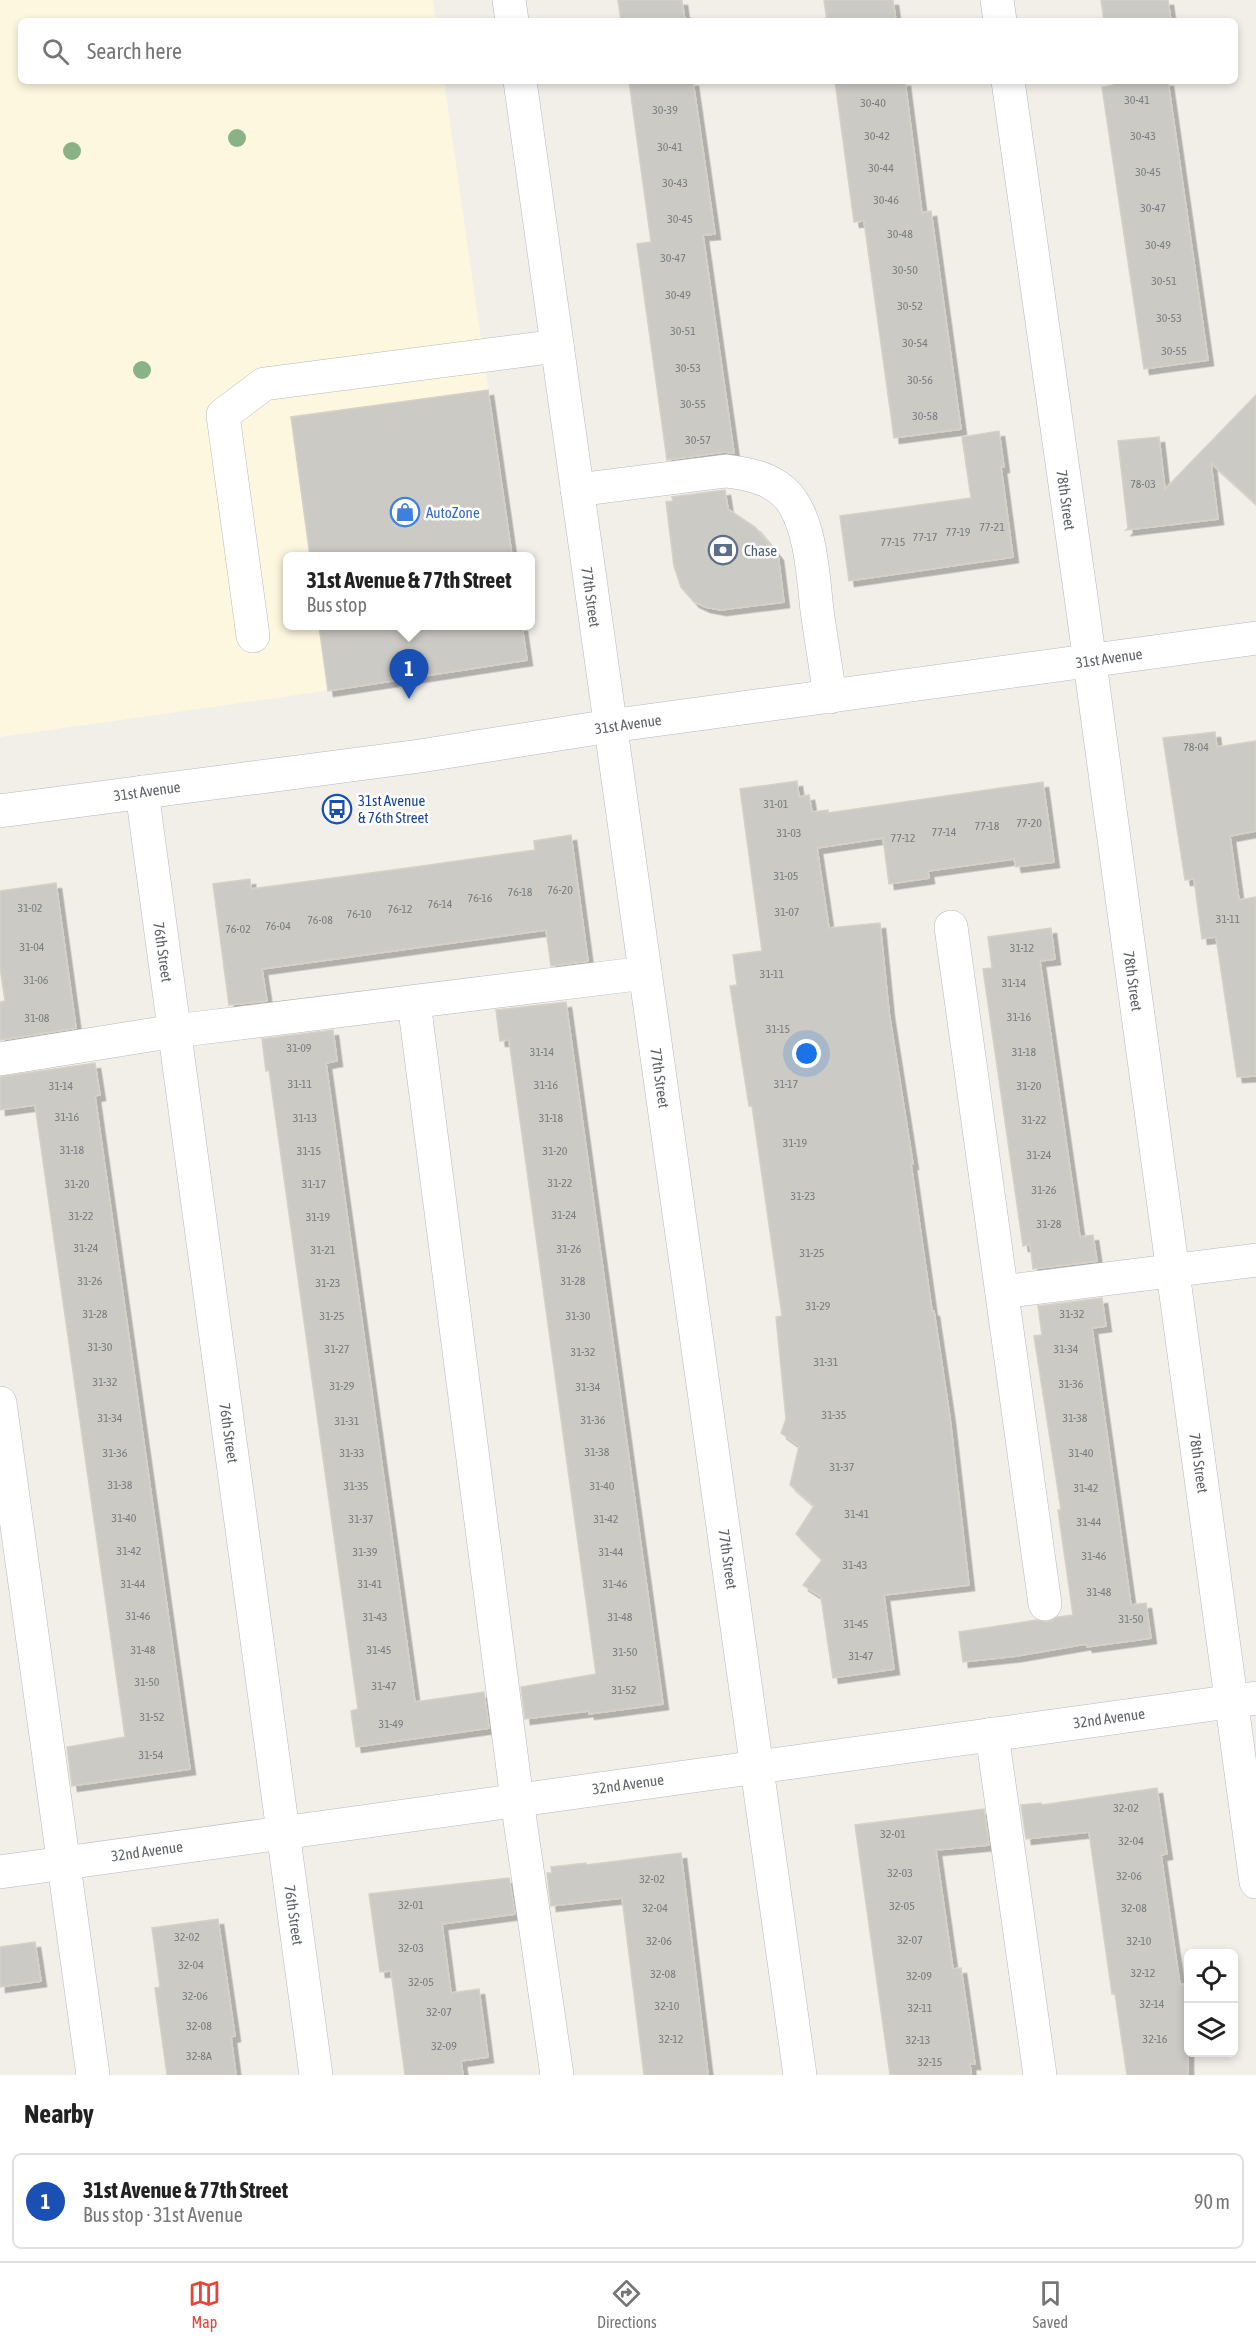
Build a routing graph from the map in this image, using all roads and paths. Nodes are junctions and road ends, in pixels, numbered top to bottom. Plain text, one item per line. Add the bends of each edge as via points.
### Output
1 (509, 0) edge
2 (997, 0) edge
3 (512, 18) edge
4 (1000, 18) edge
5 (520, 84) edge
6 (1008, 84) edge
7 (557, 346) junction
8 (577, 490) junction
9 (252, 636) dead end
10 (1256, 638) edge
11 (1089, 661) junction
12 (830, 697) junction
13 (610, 726) junction
14 (142, 792) junction
15 (0, 811) edge
16 (951, 927) dead end
17 (645, 974) junction
18 (414, 1002) junction
19 (175, 1031) junction
20 (0, 1059) edge
21 (1256, 1260) edge
22 (1172, 1270) junction
23 (1002, 1292) junction
24 (0, 1403) edge
25 (1045, 1604) dead end
26 (1244, 1700) edge
27 (992, 1734) junction
28 (756, 1767) junction
29 (518, 1800) junction
30 (283, 1833) junction
31 (64, 1863) junction
32 (0, 1872) edge
33 (1256, 1882) edge
34 (93, 2075) edge
35 (316, 2075) edge
36 (557, 2075) edge
37 (800, 2075) edge
38 (1040, 2075) edge

1 - 3 street
2 - 4 street
5 - 7 street, 77th Street
6 - 11 street, 78th Street
7 - 8 street, 77th Street
7 - 9 street via 264,384 223,415
8 - 12 street via 726,471 770,481 788,496 808,543
8 - 13 street, 77th Street
10 - 11 street, 31st Avenue
11 - 12 street, 31st Avenue
11 - 22 street, 78th Street
12 - 13 street, 31st Avenue
13 - 14 street, 31st Avenue via 420,756
13 - 17 street, 77th Street
14 - 15 street, 31st Avenue
14 - 19 street, 76th Street
16 - 23 street
17 - 18 street
17 - 28 street, 77th Street
18 - 19 street
18 - 29 street
19 - 20 street
19 - 30 street, 76th Street
21 - 22 street
22 - 23 street
22 - 26 street, 78th Street
23 - 25 street
24 - 31 street
26 - 27 street, 32nd Avenue
26 - 33 street, 78th Street
27 - 28 street, 32nd Avenue
27 - 38 street
28 - 29 street, 32nd Avenue
28 - 37 street, 77th Street
29 - 30 street, 32nd Avenue
29 - 36 street
30 - 31 street, 32nd Avenue
30 - 35 street, 76th Street
31 - 32 street, 32nd Avenue
31 - 34 street

